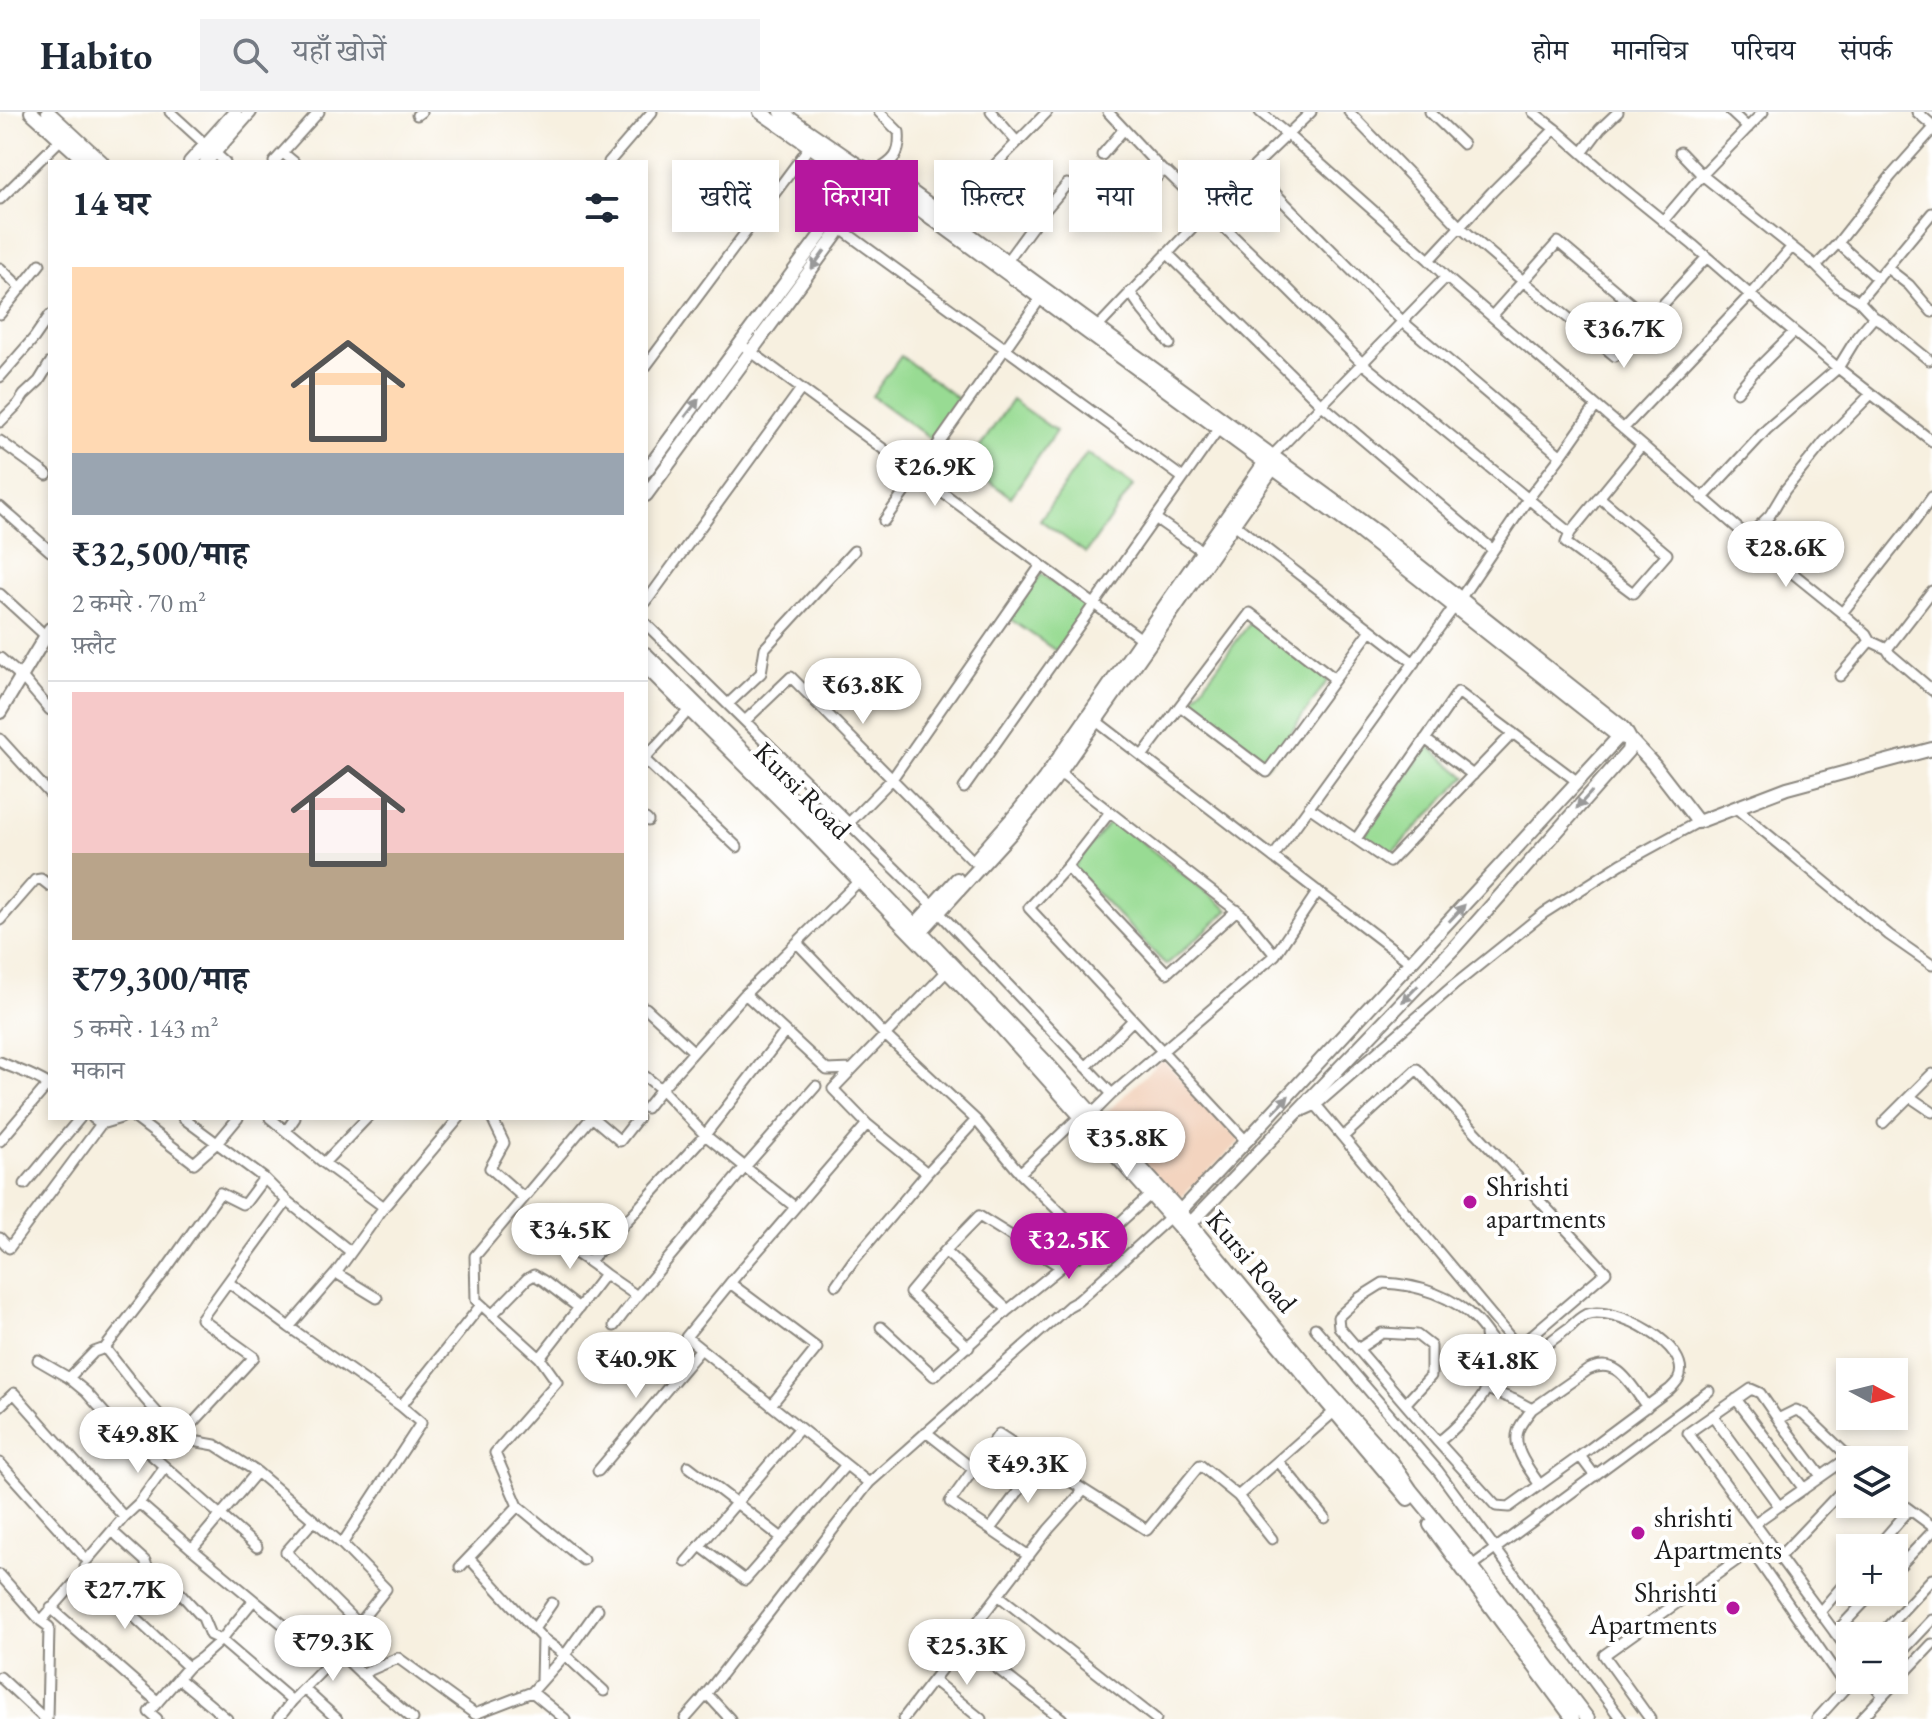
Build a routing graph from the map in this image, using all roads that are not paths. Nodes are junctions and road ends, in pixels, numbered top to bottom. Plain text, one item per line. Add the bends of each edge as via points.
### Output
1 (31, 112) edge
2 (48, 112) edge
3 (170, 112) edge
4 (235, 112) edge
5 (250, 112) edge
6 (319, 112) edge
7 (652, 112) edge
8 (760, 112) edge
9 (781, 112) edge
10 (879, 112) edge
11 (991, 112) edge
12 (1047, 112) edge
13 (1108, 112) edge
14 (1260, 112) edge
15 (1311, 112) edge
16 (1349, 112) edge
17 (1430, 112) edge
18 (1533, 112) edge
19 (1618, 112) edge
20 (1731, 112) edge
21 (1763, 112) edge
22 (1917, 112) edge
23 (1932, 127) edge
24 (1748, 128) junction
25 (1124, 129) junction
26 (1555, 129) junction
27 (1288, 135) junction
28 (61, 139) junction
29 (1017, 142) junction
30 (1463, 144) dead end
31 (810, 146) junction
32 (1680, 152) dead end
33 (209, 153) edge
34 (283, 153) junction
35 (1582, 153) junction
36 (1102, 155) dead end
37 (84, 160) edge
38 (100, 160) edge
39 (276, 160) edge
40 (292, 160) edge
41 (611, 160) edge
42 (830, 160) edge
43 (851, 160) edge
44 (893, 160) edge
45 (1000, 160) edge
46 (1261, 160) edge
47 (1163, 171) joint
48 (1702, 175) junction
49 (1178, 183) edge
50 (1067, 184) dead end
51 (918, 196) edge
52 (1280, 198) edge
53 (0, 199) edge
54 (918, 207) edge
55 (1932, 213) edge
56 (1663, 221) junction
57 (1461, 226) junction
58 (831, 232) edge
59 (839, 232) edge
60 (845, 232) edge
61 (1187, 232) edge
62 (1228, 232) edge
63 (1838, 243) junction
64 (1791, 248) junction
65 (1167, 253) junction
66 (1707, 257) junction
67 (1429, 260) junction
68 (1007, 261) junction
69 (40, 264) dead end
70 (1816, 266) junction
71 (0, 268) edge
72 (1887, 268) junction
73 (1446, 277) junction
74 (1878, 279) junction
75 (1523, 281) junction
76 (21, 288) junction
77 (1130, 292) junction
78 (1044, 294) junction
79 (1750, 295) junction
80 (1859, 301) junction
81 (1932, 312) edge
82 (0, 314) edge
83 (1492, 316) junction
84 (1874, 317) junction
85 (48, 318) edge
86 (1649, 319) junction
87 (1403, 322) junction
88 (1095, 331) junction
89 (1794, 332) junction
90 (1170, 344) dead end
91 (746, 348) junction
92 (1004, 348) junction
93 (1929, 360) dead end
94 (648, 363) edge
95 (1362, 363) junction
96 (48, 366) edge
97 (1838, 368) junction
98 (0, 377) edge
99 (39, 381) junction
100 (48, 387) edge
101 (801, 389) junction
102 (1737, 392) dead end
103 (1871, 394) junction
104 (1321, 404) junction
105 (1596, 406) junction
106 (0, 422) edge
107 (1219, 428) junction
108 (1623, 429) junction
109 (0, 441) edge
110 (1932, 441) edge
111 (1642, 445) junction
112 (1561, 456) junction
113 (1270, 462) junction
114 (648, 469) edge
115 (917, 474) junction
116 (47, 475) dead end
117 (1183, 478) junction
118 (648, 492) edge
119 (1599, 497) junction
120 (1932, 497) edge
121 (1528, 499) junction
122 (1702, 499) junction
123 (0, 507) edge
124 (1155, 518) junction
125 (884, 521) dead end
126 (1234, 524) junction
127 (1570, 533) junction
128 (1748, 537) junction
129 (48, 549) edge
130 (1493, 550) junction
131 (854, 551) dead end
132 (1202, 551) junction
133 (1041, 565) junction
134 (1932, 591) edge
135 (0, 594) edge
136 (648, 599) edge
137 (1457, 602) junction
138 (1094, 604) junction
139 (1842, 613) junction
140 (648, 626) edge
141 (1371, 630) junction
142 (48, 635) edge
143 (48, 638) edge
144 (1870, 641) junction
145 (1145, 642) junction
146 (1887, 649) junction
147 (0, 658) edge
148 (648, 660) edge
149 (648, 660) edge
150 (1414, 663) junction
151 (1840, 676) dead end
152 (22, 677) junction
153 (1335, 679) junction
154 (1932, 690) edge
155 (2, 704) edge
156 (728, 704) junction
157 (1180, 706) junction
158 (48, 708) edge
159 (689, 710) junction
160 (1092, 718) junction
161 (745, 721) junction
162 (1513, 733) junction
163 (1625, 735) junction
164 (0, 739) edge
165 (1425, 739) junction
166 (1932, 749) edge
167 (1142, 756) junction
168 (648, 757) edge
169 (648, 761) edge
170 (1060, 773) junction
171 (1473, 775) junction
172 (892, 779) junction
173 (1578, 782) junction
174 (964, 788) dead end
175 (48, 792) edge
176 (1309, 807) junction
177 (1736, 808) junction
178 (1110, 812) junction
179 (1698, 822) junction
180 (849, 823) junction
181 (1356, 839) junction
182 (737, 847) dead end
183 (1273, 857) junction
184 (973, 861) junction
185 (1067, 867) junction
186 (859, 881) junction
187 (48, 884) edge
188 (1318, 891) junction
189 (935, 908) junction
190 (1237, 910) junction
191 (0, 920) edge
192 (914, 932) junction
193 (798, 944) junction
194 (1275, 955) junction
195 (1411, 963) junction
196 (1932, 965) edge
197 (946, 972) junction
198 (745, 994) junction
199 (648, 1010) edge
200 (1133, 1020) junction
201 (785, 1032) junction
202 (884, 1034) junction
203 (693, 1051) junction
204 (1162, 1051) junction
205 (0, 1062) edge
206 (1086, 1067) junction
207 (852, 1069) junction
208 (1932, 1074) edge
209 (648, 1079) edge
210 (48, 1086) edge
211 (816, 1086) dead end
212 (661, 1089) junction
213 (1112, 1094) junction
214 (1910, 1097) junction
215 (648, 1105) edge
216 (1316, 1105) junction
217 (1932, 1112) edge
218 (1086, 1115) junction
219 (1294, 1115) junction
220 (78, 1120) edge
221 (138, 1120) edge
222 (186, 1120) edge
223 (236, 1120) edge
224 (272, 1120) edge
225 (294, 1120) edge
226 (365, 1120) edge
227 (457, 1120) edge
228 (493, 1120) edge
229 (590, 1120) edge
230 (594, 1120) edge
231 (636, 1120) edge
232 (976, 1120) junction
233 (97, 1121) edge
234 (1883, 1123) dead end
235 (867, 1124) junction
236 (286, 1131) junction
237 (705, 1135) junction
238 (1343, 1137) junction
239 (0, 1141) edge
240 (1246, 1141) junction
241 (218, 1142) junction
242 (324, 1163) junction
243 (745, 1167) junction
244 (927, 1173) junction
245 (1020, 1173) junction
246 (264, 1178) junction
247 (25, 1184) dead end
248 (1150, 1195) junction
249 (524, 1198) junction
250 (287, 1201) junction
251 (384, 1207) junction
252 (795, 1207) junction
253 (1180, 1220) junction
254 (0, 1238) edge
255 (556, 1240) dead end
256 (1092, 1248) junction
257 (945, 1251) junction
258 (351, 1252) junction
259 (590, 1261) junction
260 (1061, 1267) junction
261 (336, 1273) junction
262 (605, 1274) junction
263 (228, 1282) junction
264 (730, 1283) junction
265 (836, 1285) dead end
266 (637, 1296) junction
267 (377, 1298) dead end
268 (481, 1305) junction
269 (579, 1308) junction
270 (1008, 1310) junction
271 (492, 1315) junction
272 (614, 1326) dead end
273 (289, 1327) junction
274 (881, 1327) dead end
275 (1315, 1328) dead end
276 (1484, 1331) junction
277 (969, 1347) junction
278 (105, 1348) junction
279 (1358, 1349) junction
280 (700, 1350) junction
281 (540, 1358) junction
282 (38, 1360) dead end
283 (69, 1378) junction
284 (1388, 1382) junction
285 (1487, 1389) junction
286 (1709, 1391) dead end
287 (1374, 1397) junction
288 (1736, 1399) junction
289 (1406, 1403) junction
290 (771, 1405) junction
291 (0, 1406) edge
292 (401, 1406) junction
293 (1647, 1407) junction
294 (1532, 1409) junction
295 (1341, 1414) junction
296 (1713, 1416) junction
297 (1778, 1419) junction
298 (800, 1428) junction
299 (926, 1432) junction
300 (182, 1435) junction
301 (1438, 1442) junction
302 (1837, 1446) edge
303 (1580, 1456) junction
304 (1041, 1461) junction
305 (1278, 1461) junction
306 (0, 1463) edge
307 (846, 1465) junction
308 (688, 1466) dead end
309 (165, 1467) junction
310 (1836, 1467) edge
311 (973, 1469) junction
312 (598, 1471) dead end
313 (257, 1472) junction
314 (1595, 1476) junction
315 (1821, 1476) junction
316 (869, 1483) junction
317 (1539, 1484) junction
318 (1804, 1489) junction
319 (1084, 1490) junction
320 (1238, 1496) junction
321 (1836, 1497) edge
322 (139, 1503) junction
323 (737, 1503) junction
324 (518, 1506) junction
325 (1779, 1506) junction
326 (1909, 1510) joint
327 (221, 1516) junction
328 (124, 1517) junction
329 (1325, 1518) dead end
330 (313, 1521) junction
331 (1755, 1523) junction
332 (990, 1529) junction
333 (1932, 1529) edge
334 (112, 1531) junction
335 (1888, 1534) edge
336 (782, 1538) junction
337 (1272, 1539) dead end
338 (342, 1544) junction
339 (700, 1546) junction
340 (257, 1547) dead end
341 (1496, 1548) junction
342 (192, 1549) junction
343 (1029, 1556) junction
344 (1908, 1556) edge
345 (1779, 1557) junction
346 (469, 1558) junction
347 (87, 1560) junction
348 (583, 1560) dead end
349 (686, 1562) dead end
350 (1472, 1566) junction
351 (460, 1567) dead end
352 (85, 1571) junction
353 (0, 1575) edge
354 (1932, 1579) edge
355 (1836, 1593) edge
356 (998, 1595) junction
357 (253, 1601) junction
358 (552, 1603) dead end
359 (1861, 1606) edge
360 (51, 1608) junction
361 (598, 1609) dead end
362 (1820, 1612) junction
363 (1932, 1620) edge
364 (41, 1621) junction
365 (1892, 1622) edge
366 (358, 1624) junction
367 (534, 1629) junction
368 (1835, 1633) joint
369 (542, 1638) junction
370 (221, 1640) junction
371 (963, 1642) junction
372 (1932, 1644) edge
373 (1908, 1645) edge
374 (565, 1655) junction
375 (336, 1656) junction
376 (188, 1667) junction
377 (361, 1674) junction
378 (0, 1677) edge
379 (178, 1678) junction
380 (933, 1680) junction
381 (541, 1681) junction
382 (304, 1689) junction
383 (604, 1691) dead end
384 (532, 1692) junction
385 (1883, 1696) joint
386 (703, 1698) junction
387 (292, 1701) junction
388 (158, 1702) junction
389 (149, 1717) edge
390 (48, 1718) edge
391 (227, 1719) edge
392 (278, 1719) edge
393 (337, 1719) edge
394 (413, 1719) edge
395 (565, 1719) edge
396 (685, 1719) edge
397 (730, 1719) edge
398 (903, 1719) edge
399 (981, 1719) edge
400 (1062, 1719) edge
401 (1156, 1719) edge
402 (1573, 1719) edge
403 (1588, 1719) edge
404 (1621, 1719) edge
405 (1650, 1719) edge
406 (1817, 1719) edge
407 (1861, 1719) edge

1 - 28 street
2 - 38 street
3 - 33 street
4 - 33 street
5 - 33 street
6 - 34 street
7 - 41 street
8 - 31 street
9 - 43 street
10 - 44 street via 899,132
11 - 29 street
12 - 29 street
13 - 25 street
14 - 27 street
15 - 27 street
16 - 57 street
17 - 30 street
18 - 26 street
19 - 35 street
20 - 24 street
21 - 24 street
22 - 23 street
23 - 63 street
24 - 48 street
25 - 36 street
25 - 47 street
26 - 35 street
26 - 57 street
27 - 46 street
27 - 67 street
28 - 37 street
28 - 53 street
29 - 45 street
31 - 42 street
31 - 94 street
32 - 48 street
34 - 39 street
34 - 40 street
35 - 56 street
47 - 49 street
48 - 56 street
48 - 64 street
50 - 68 street
51 - 68 street
52 - 87 street
54 - 78 street
55 - 72 street
56 - 66 street
57 - 67 street
57 - 75 street
58 - 91 street
59 -> 91 street
60 - 92 street
61 - 65 street
62 - 95 street
63 - 70 street
63 - 74 street
64 - 70 street
64 - 79 street
65 - 77 street
65 - 104 street
66 - 79 street
66 - 86 street
67 - 73 street
68 - 78 street
69 - 76 street
70 - 80 street
71 - 76 street
72 - 74 street
72 - 81 street
73 - 83 street
73 - 87 street
74 - 80 street
75 - 83 street
75 - 86 street via 1615,356
75 - 86 street via 1558,242
76 - 82 street
77 - 88 street
77 - 90 street
78 - 88 street
78 - 92 street
79 - 89 street
79 - 108 street
80 - 84 street
83 - 105 street
84 - 93 street
84 - 97 street
85 - 98 street
87 - 95 street
87 - 112 street
88 - 107 street
88 - 113 street
89 - 97 street
89 - 102 street
91 - 101 street
114 -> 91 street
91 - 118 street
92 - 115 street
92 - 117 street
95 - 104 street
95 - 121 street
96 - 99 street
97 - 103 street
97 - 122 street via 1767,429
99 - 100 street
99 - 106 street
101 - 115 street
101 - 136 street
103 - 110 street
103 - 128 street via 1824,442
104 - 113 street
104 - 130 street
105 - 108 street
105 - 112 street
107 - 113 street
107 - 117 street
108 - 111 street
109 - 116 street
111 - 119 street
111 - 122 street
112 - 121 street
113 - 126 street
113 - 132 street
113 - 137 street via 1378,533
115 - 125 street
115 - 133 street
117 - 124 street
119 - 127 street
119 - 127 street via 1667,554 1633,593 1566,543
120 - 139 street
121 - 127 street
121 - 130 street
122 - 128 street
123 - 129 street
124 - 132 street
124 - 138 street
126 - 141 street
126 - 145 street
128 - 139 street
130 - 137 street
131 - 156 street via 765,648 761,673
132 - 145 street
133 - 138 street
133 - 172 street
134 - 146 street
135 - 142 street
137 - 150 street
137 - 163 street
138 - 145 street
138 - 174 street
139 - 144 street
140 - 156 street
141 - 150 street
141 - 153 street
143 - 152 street
144 - 146 street
144 - 151 street
145 - 160 street
146 - 154 street
147 - 152 street
148 - 159 street, Kursi Road
149 - 192 street, Kursi Road via 796,803
150 - 176 street
152 - 155 street
152 - 158 street
153 - 157 street via 1250,613
153 - 157 street via 1267,772
156 - 161 street
157 - 167 street
159 - 168 street
159 - 186 street, Kursi Road
160 - 167 street
160 - 170 street
160 - 184 street
161 - 172 street via 791,677
161 - 180 street
162 - 165 street via 1458,692
162 - 171 street
162 - 173 street
163 - 173 street
163 - 179 street
163 -> 219 street via 1628,751 1454,948
164 - 175 street
165 - 171 street
165 - 181 street
166 - 177 street via 1787,788
167 - 183 street
169 - 182 street
170 - 178 street
170 - 189 street via 1013,831
171 - 181 street via 1389,862
172 - 180 street
172 - 184 street
195 -> 173 street
176 - 181 street
176 - 183 street
177 - 179 street
177 - 196 street
178 - 185 street
178 - 190 street
179 - 216 street via 1544,913
180 - 189 street
183 - 188 street
184 - 189 street
185 - 190 street via 1167,973
185 - 200 street via 1029,908
186 - 192 street, Kursi Road
186 - 193 street
187 - 191 street via 35,880
188 - 194 street
188 - 195 street
189 - 192 street
189 - 206 street
190 - 194 street
192 - 197 street, Kursi Road
192 - 218 street, Kursi Road via 1047,1063
193 - 198 street
193 - 202 street
194 - 204 street
240 -> 195 street
197 - 202 street
197 - 218 street, Kursi Road
198 - 201 street
198 - 203 street
199 - 203 street
200 - 204 street
200 - 206 street
201 - 207 street via 827,1070
201 - 237 street
202 - 207 street
202 - 232 street
203 - 212 street
204 - 213 street
204 - 240 street
205 - 210 street via 34,1074
206 - 213 street
207 - 235 street via 833,1089
208 - 214 street
209 - 212 street
210 - 239 street
211 - 243 street
212 - 215 street
212 - 237 street
213 - 218 street
214 - 217 street
214 - 234 street
216 - 219 street
216 - 238 street
218 - 245 street
218 - 248 street, Kursi Road
218 - 253 street, Kursi Road
219 - 253 street
220 - 247 street
221 - 241 street via 194,1163
222 - 241 street
223 - 241 street
224 - 236 street
225 - 236 street
226 - 242 street
227 - 251 street
228 - 249 street via 504,1143 490,1168
229 - 249 street
230 - 231 street via 620,1141
232 - 244 street
232 - 245 street
233 - 254 street via 9,1248
235 - 244 street
235 - 252 street
236 - 242 street
237 - 243 street
237 - 259 street
238 - 238 street via 1518,1347 1606,1272 1417,1069
240 - 253 street
241 - 246 street
242 - 251 street
243 - 252 street
243 - 266 street
244 - 265 street
245 - 256 street
246 - 250 street
246 - 278 street via 242,1204 220,1193
248 - 253 street, Kursi Road
248 - 256 street
249 - 268 street via 475,1256 476,1300
250 - 258 street
250 - 263 street
251 - 258 street
252 - 264 street
253 - 295 street, Kursi Road
253 - 299 street via 1069,1306
255 - 259 street
256 - 260 street
257 - 260 street via 979,1216
257 - 270 street
257 - 277 street via 910,1293
258 - 261 street
259 - 262 street
260 - 270 street
261 - 267 street
261 - 273 street
262 - 266 street
262 - 269 street
263 - 273 street
263 - 300 street via 201,1319 254,1357
264 - 280 street via 686,1337
264 - 290 street via 817,1348
266 - 272 street
268 - 271 street
268 - 292 street
269 - 271 street via 534,1275
269 - 281 street
270 - 277 street
271 - 281 street
273 - 292 street
274 - 277 street via 934,1376
275 - 287 street
276 - 279 street via 1448,1298 1383,1283 1338,1317 1339,1327
276 - 285 street
276 - 293 street via 1515,1368 1585,1315 1624,1318 1664,1341 1681,1366 1678,1380
278 - 283 street
278 - 300 street
279 - 284 street
279 - 289 street via 1382,1333 1417,1335 1431,1346 1431,1376
280 - 290 street
280 - 312 street
281 - 324 street via 557,1382 495,1453
282 - 283 street
283 - 309 street
284 - 287 street
284 - 289 street
285 - 294 street
285 - 301 street
286 - 314 street
287 - 341 street
288 - 296 street
288 - 297 street via 1751,1389 1760,1393
288 - 318 street
289 - 301 street
290 - 298 street
291 - 328 street via 14,1393
292 - 338 street via 421,1423
293 - 294 street via 1620,1372 1597,1365
293 - 303 street
294 - 317 street via 1518,1430 1517,1442
295 - 305 street
295 - 350 street, Kursi Road via 1392,1462
295 - 402 street, Kursi Road via 1427,1520
296 - 325 street
296 - 331 street via 1688,1433
297 - 302 street via 1796,1410
297 - 315 street
298 - 307 street
298 - 323 street
299 - 311 street
299 - 316 street
300 - 313 street via 215,1445
301 - 317 street via 1496,1506 1509,1507
303 - 314 street
303 - 317 street
304 - 311 street via 999,1434
304 - 319 street
304 - 332 street
305 - 320 street
305 - 329 street
306 - 347 street
307 - 316 street
307 - 336 street
308 - 323 street
309 - 322 street
309 - 327 street
310 - 315 street
311 - 332 street via 950,1502
313 - 327 street
313 - 330 street
314 - 341 street
315 - 318 street
316 - 386 street
318 - 325 street
319 - 320 street via 1147,1530 1200,1465
319 - 343 street
320 - 337 street
321 - 345 street
322 - 328 street
322 - 342 street
323 - 336 street
323 - 339 street
324 - 346 street
324 - 348 street
325 - 331 street
326 - 333 street
326 - 335 street
327 - 340 street
327 - 342 street
328 - 334 street
330 - 338 street
330 - 366 street via 286,1552
331 - 345 street
332 - 343 street
333 - 344 street
334 - 347 street
334 - 370 street via 181,1594 203,1618 210,1635
336 - 339 street via 745,1580
338 - 366 street via 386,1589
339 - 349 street
341 - 350 street
341 - 404 street
342 - 357 street
343 - 356 street
345 - 362 street
346 - 351 street
346 - 367 street
347 - 352 street
350 - 403 street, Kursi Road
352 - 360 street
352 - 376 street
353 - 364 street
354 - 365 street
355 - 362 street
356 - 371 street
356 - 401 street
357 - 370 street
357 - 375 street via 319,1654
358 - 367 street
359 - 368 street
360 - 364 street
360 - 388 street
361 - 374 street
362 - 368 street
363 - 373 street
364 - 390 street via 49,1627
366 - 375 street
367 - 369 street
369 - 374 street
369 - 381 street
370 - 376 street
370 - 387 street
371 - 380 street
371 - 400 street
372 - 385 street
374 - 381 street
374 - 383 street
375 - 377 street
375 - 382 street
376 - 379 street
377 - 384 street via 398,1658 475,1714
377 - 394 street
378 - 390 street
379 - 388 street
379 - 391 street
380 - 398 street
380 - 399 street
381 - 384 street
382 - 387 street
382 - 393 street
384 - 395 street
385 - 407 street
386 - 396 street
386 - 397 street via 707,1694
387 - 392 street
388 - 389 street
405 - 406 street via 1604,1655 1751,1550 1846,1687

